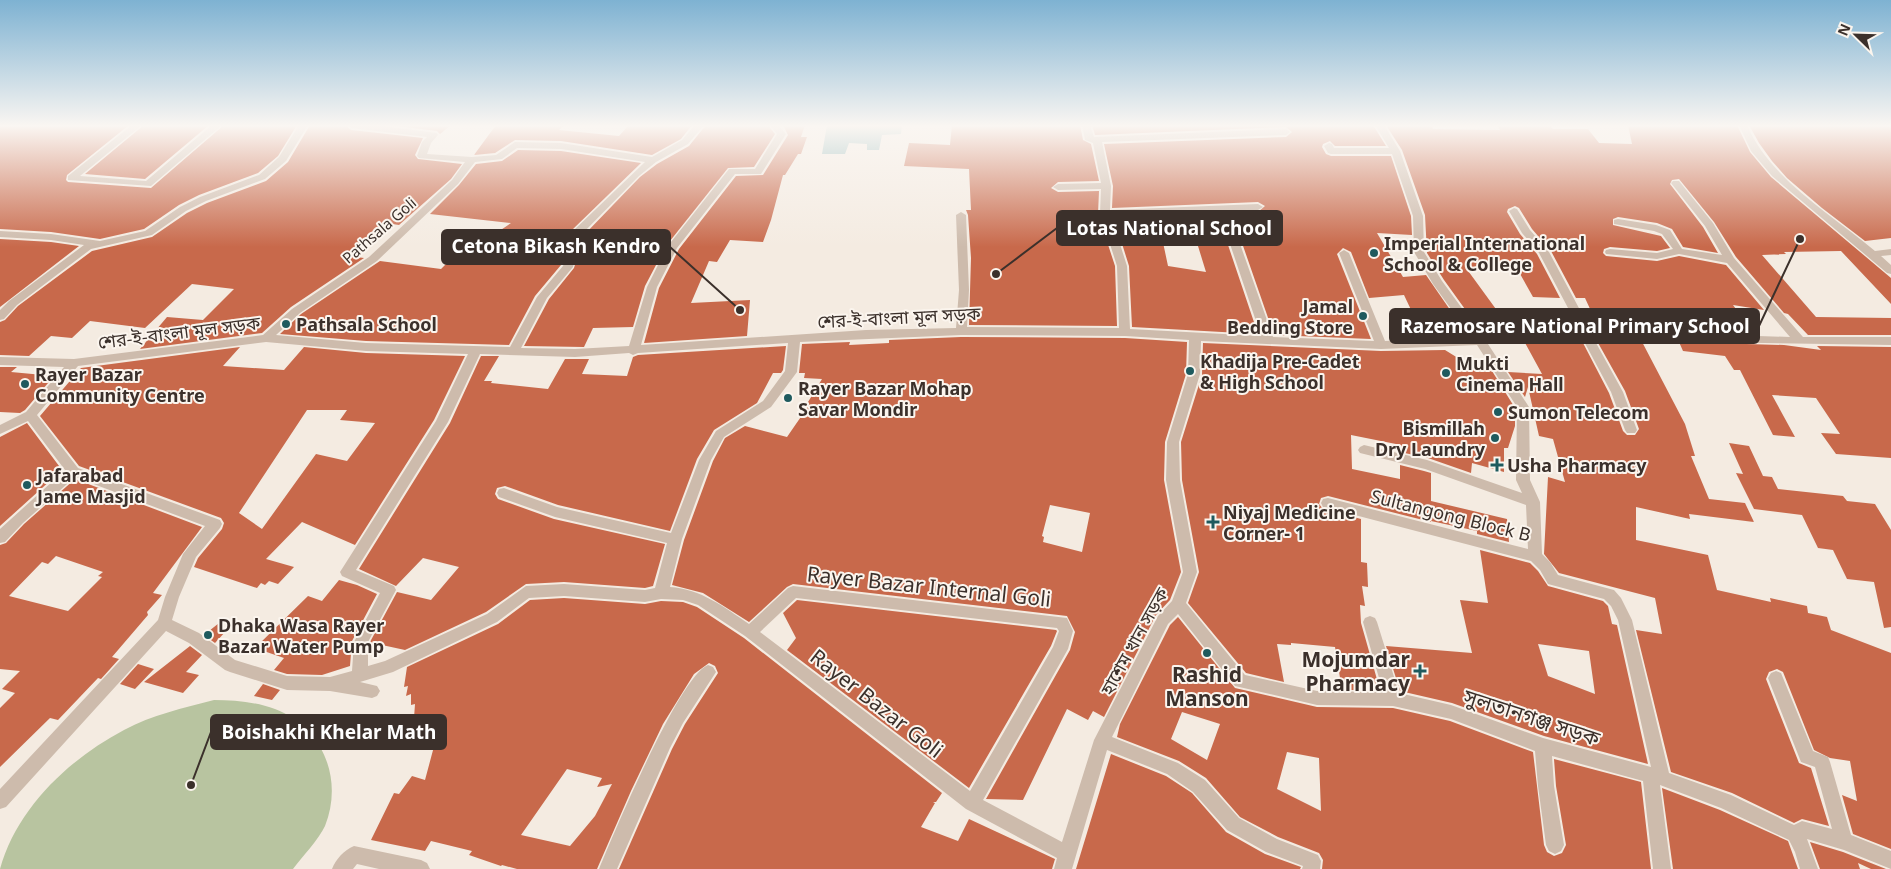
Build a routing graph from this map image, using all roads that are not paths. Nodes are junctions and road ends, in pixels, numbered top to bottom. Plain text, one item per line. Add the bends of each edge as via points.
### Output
1 (87, 166) edge
2 (170, 166) edge
3 (275, 166) edge
4 (468, 166) edge
5 (648, 166) edge
6 (762, 166) edge
7 (1102, 166) edge
8 (1400, 166) edge
9 (1767, 166) edge
10 (1676, 183) dead end
11 (1106, 186) junction
12 (1058, 187) dead end
13 (1258, 207) dead end
14 (1514, 211) dead end
15 (1105, 214) junction
16 (961, 215) dead end
17 (1618, 222) dead end
18 (0, 234) edge
19 (1234, 241) dead end
20 (99, 243) junction
21 (1679, 251) junction
22 (1610, 252) dead end
23 (1891, 252) edge
24 (1344, 253) dead end
25 (1873, 254) junction
26 (1730, 260) junction
27 (1891, 271) edge
28 (0, 316) edge
29 (1582, 328) junction
30 (961, 331) junction
31 (1125, 332) junction
32 (266, 338) junction
33 (1195, 338) junction
34 (794, 340) junction
35 (1268, 340) junction
36 (1480, 341) junction
37 (1800, 341) junction
38 (1891, 341) edge
39 (1380, 345) junction
40 (476, 350) junction
41 (633, 351) junction
42 (513, 352) junction
43 (0, 361) edge
44 (74, 363) junction
45 (30, 415) junction
46 (0, 430) edge
47 (1631, 430) dead end
48 (1364, 450) dead end
49 (73, 471) junction
50 (504, 493) dead end
51 (1533, 502) junction
52 (1328, 503) dead end
53 (0, 538) edge
54 (676, 540) junction
55 (1535, 556) junction
56 (661, 593) junction
57 (1178, 604) junction
58 (1370, 622) dead end
59 (164, 624) junction
60 (750, 632) junction
61 (708, 672) dead end
62 (360, 674) junction
63 (1776, 678) dead end
64 (330, 684) junction
65 (372, 691) dead end
66 (1393, 699) junction
67 (1102, 740) junction
68 (1543, 746) junction
69 (1656, 777) junction
70 (0, 801) edge
71 (972, 803) junction
72 (1795, 834) junction
73 (1844, 841) junction
74 (1555, 845) dead end
75 (1891, 860) edge
76 (1065, 862) edge
77 (341, 869) edge
78 (421, 869) edge
79 (608, 869) edge
80 (1311, 869) edge
81 (1662, 869) edge
82 (1809, 869) edge

1 - 2 street via 71,178 148,184
3 - 20 street via 262,177 183,209 148,233
4 - 32 street, Pathsala Goli via 455,182 373,259 296,311
5 - 42 street via 577,233 568,267 542,297
6 - 41 street via 758,172 732,171 672,247 652,288
7 - 11 street
8 - 36 street via 1418,216 1419,252
9 - 25 street
10 - 26 street via 1709,225
11 - 12 street
11 - 15 street
13 - 15 street
14 - 29 street via 1526,232 1544,252 1583,322
15 - 31 street via 1122,266
16 - 30 street via 964,290
17 - 21 street via 1666,232
18 - 20 street
19 - 35 street
20 - 28 street via 80,251
21 - 22 street via 1657,256
21 - 26 street
23 - 25 street
24 - 39 street
25 - 27 street
26 - 37 street
29 - 36 street, শের-ই-বাংলা মূল সড়ক
29 - 37 street, শের-ই-বাংলা মূল সড়ক via 1699,338
29 - 47 street via 1617,392
30 - 31 street, শের-ই-বাংলা মূল সড়ক
30 - 34 street, শের-ই-বাংলা মূল সড়ক
31 - 33 street, শের-ই-বাংলা মূল সড়ক
32 - 40 street, শের-ই-বাংলা মূল সড়ক via 366,347
32 - 44 street, শের-ই-বাংলা মূল সড়ক
33 - 35 street, শের-ই-বাংলা মূল সড়ক
33 - 57 street, হাশেম খান সড়ক via 1194,374 1173,442 1173,480 1190,572
34 - 41 street, শের-ই-বাংলা মূল সড়ক
34 - 54 street via 791,372 768,404 720,434 705,460
35 - 39 street, শের-ই-বাংলা মূল সড়ক
36 - 39 street, শের-ই-বাংলা মূল সড়ক
36 - 51 street via 1523,407 1523,480
37 - 38 street, শের-ই-বাংলা মূল সড়ক
40 - 42 street, শের-ই-বাংলা মূল সড়ক
40 - 62 street via 442,422 347,572 390,590 361,642
41 - 42 street, শের-ই-বাংলা মূল সড়ক
43 - 44 street, শের-ই-বাংলা মূল সড়ক
44 - 45 street
45 - 46 street
45 - 49 street
48 - 51 street via 1427,465
49 - 53 street via 18,518
49 - 59 street via 215,524 190,554
50 - 54 street via 555,512
51 - 55 street
52 - 55 street, Sultangong Block B
54 - 56 street
55 - 69 street via 1553,580 1609,594 1616,602 1625,620
56 - 60 street, Rayer Bazar Goli via 684,594 703,601
56 - 62 street, Rayer Bazar Goli via 645,596 564,590 526,592 492,618 388,667
57 - 66 street, সুলতানগঞ্জ সড়ক via 1240,681 1317,698
57 - 67 street, হাশেম খান সড়ক via 1163,620
58 - 66 street
59 - 64 street via 194,638 230,665 287,683
59 - 70 street
60 - 71 street, Rayer Bazar Goli
60 - 71 street, Rayer Bazar Internal Goli via 793,592 1062,622 1066,630 1060,649
61 - 79 street via 689,696
62 - 64 street, Rayer Bazar Goli
63 - 73 street via 1807,757 1822,762
64 - 65 street
66 - 68 street, সুলতানগঞ্জ সড়ক via 1451,712
67 - 76 street, হাশেম খান সড়ক
67 - 80 street via 1172,768 1199,786 1233,824 1272,846 1312,861
68 - 69 street, সুলতানগঞ্জ সড়ক
68 - 74 street
69 - 72 street, সুলতানগঞ্জ সড়ক via 1725,801
69 - 81 street
71 - 76 street, Rayer Bazar Goli
72 - 73 street, সুলতানগঞ্জ সড়ক via 1802,829
72 - 82 street
73 - 75 street, সুলতানগঞ্জ সড়ক
77 - 78 street via 354,855

